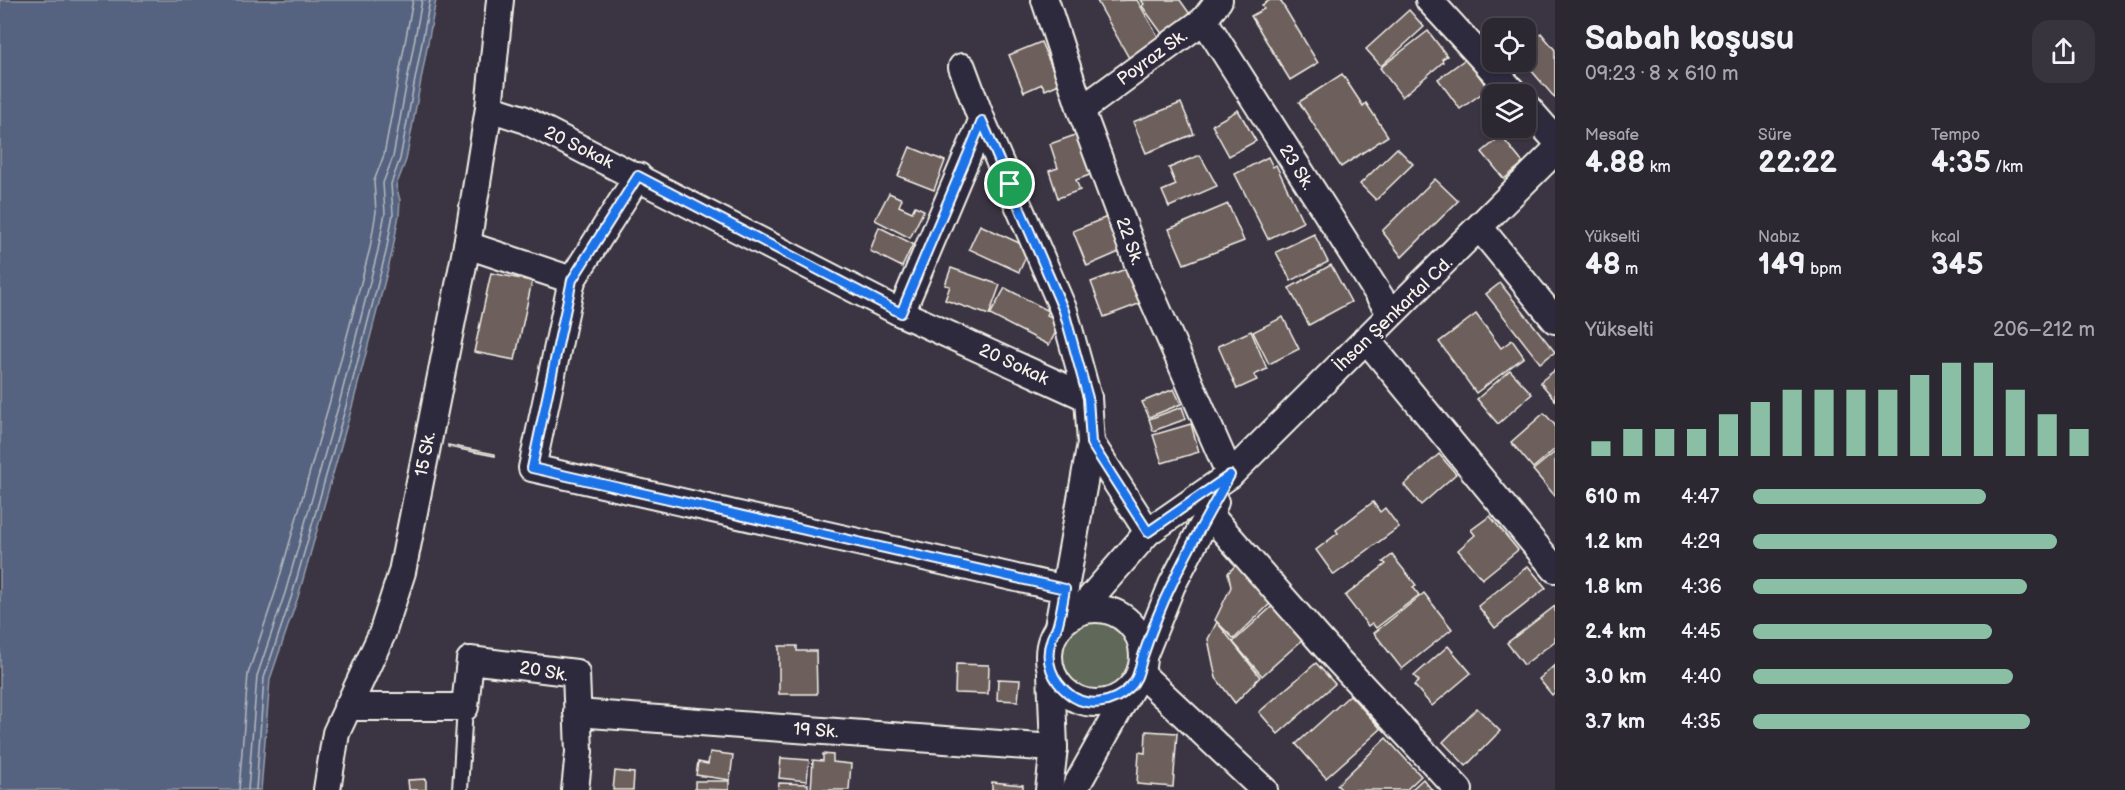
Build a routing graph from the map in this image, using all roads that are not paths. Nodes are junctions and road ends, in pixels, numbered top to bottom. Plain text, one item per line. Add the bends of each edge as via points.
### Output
1 (500, 0) edge
2 (1045, 0) edge
3 (1219, 0) edge
4 (1429, 0) edge
5 (1203, 20) junction
6 (962, 67) dead end
7 (1506, 84) edge
8 (489, 108) junction
9 (1081, 110) junction
10 (1536, 117) edge
11 (982, 121) junction
12 (1555, 139) edge
13 (1551, 165) edge
14 (638, 176) junction
15 (1480, 228) junction
16 (467, 245) junction
17 (572, 280) junction
18 (901, 313) junction
19 (1391, 314) junction
20 (1555, 320) edge
21 (1366, 339) junction
22 (1088, 398) junction
23 (1091, 443) junction
24 (1230, 475) junction
25 (1209, 514) junction
26 (1148, 532) junction
27 (1555, 569) edge
28 (1065, 589) junction
29 (1079, 611) junction
30 (1058, 627) junction
31 (1051, 672) junction
32 (1138, 672) junction
33 (346, 707) junction
34 (465, 707) junction
35 (578, 713) junction
36 (1054, 748) junction
37 (327, 790) edge
38 (460, 790) edge
39 (575, 790) edge
40 (1049, 790) edge
41 (1074, 790) edge
42 (1264, 790) edge
43 (1459, 790) edge

1 - 8 street
2 - 9 street, 22 Sk.
3 - 5 street, Poyraz Sk.
4 - 7 street
5 - 9 street, Poyraz Sk.
5 - 19 street, 23 Sk.
6 - 11 street
8 - 14 street, 20 Sokak via 523,119
8 - 16 street, 15 Sk.
9 - 24 street, 22 Sk. via 1141,272
10 - 12 street
11 - 18 street
11 - 22 street via 1064,311
13 - 15 street, İhsan Şenkartal Cd.
14 - 17 street
14 - 18 street, 20 Sokak
15 - 19 street, İhsan Şenkartal Cd.
15 - 20 street
16 - 17 street
16 - 33 street, 15 Sk. via 399,583 382,633
17 - 28 street via 532,468
18 - 22 street, 20 Sokak
19 - 21 street, İhsan Şenkartal Cd.
21 - 24 street, İhsan Şenkartal Cd.
21 - 27 street
22 - 23 street
23 - 26 street
23 - 28 street
24 - 25 street
24 - 26 street
25 - 32 street via 1172,585
25 - 43 street
26 - 29 street
28 - 30 street
29 - 30 street
29 - 32 street via 1094,608 1123,616 1141,641
30 - 31 street via 1049,649
31 - 32 street via 1071,696 1103,703 1118,698
31 - 36 street
32 - 41 street
32 - 42 street
33 - 34 street
33 - 37 street, 15 Sk. via 330,760
34 - 35 street, 20 Sk. via 470,660 576,673
34 - 38 lane
35 - 36 street, 19 Sk.
35 - 39 street, 20 Sk.
36 - 40 street

